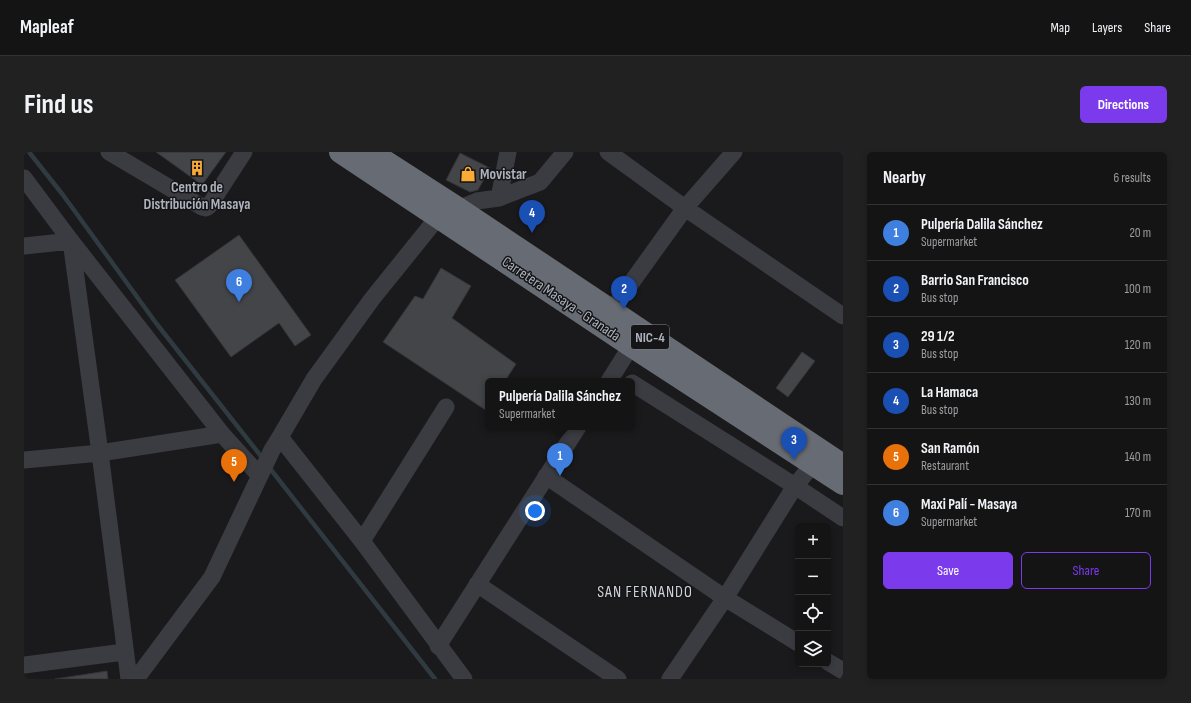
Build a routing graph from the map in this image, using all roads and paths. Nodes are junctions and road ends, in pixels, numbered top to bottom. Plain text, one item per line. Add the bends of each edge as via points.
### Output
1 (109, 152) edge
2 (244, 152) edge
3 (340, 152) edge
4 (371, 152) edge
5 (508, 152) edge
6 (565, 152) edge
7 (608, 152) edge
8 (734, 152) edge
9 (24, 178) edge
10 (499, 198) junction
11 (458, 208) junction
12 (685, 208) junction
13 (438, 217) junction
14 (71, 241) junction
15 (24, 246) edge
16 (611, 311) junction
17 (843, 316) edge
18 (631, 346) junction
19 (612, 376) edge
20 (635, 385) edge
21 (446, 407) dead end
22 (576, 430) edge
23 (222, 434) junction
24 (276, 444) junction
25 (100, 453) junction
26 (24, 460) edge
27 (813, 464) junction
28 (843, 465) edge
29 (260, 472) junction
30 (546, 476) junction
31 (843, 484) edge
32 (795, 486) junction
33 (843, 518) edge
34 (362, 541) junction
35 (477, 584) junction
36 (725, 598) junction
37 (795, 641) edge
38 (438, 646) junction
39 (124, 652) junction
40 (831, 664) edge
41 (24, 665) edge
42 (843, 671) edge
43 (129, 679) edge
44 (136, 679) edge
45 (464, 679) edge
46 (618, 679) edge
47 (670, 679) edge

1 - 2 street via 206,208
3 - 13 highway, Carretera Masaya - Granada / NIC-4
4 - 11 highway, Carretera Masaya - Granada / NIC-4
5 - 10 street
6 - 10 street via 540,182
7 - 12 street
8 - 12 street
9 - 14 street
10 - 11 street via 477,201
11 - 13 street
11 - 16 highway, Carretera Masaya - Granada / NIC-4
12 - 16 street
12 - 17 street
13 - 18 highway, Carretera Masaya - Granada / NIC-4
13 - 24 street via 372,299 314,379
14 - 15 street
14 - 23 street
14 - 25 street
16 - 28 highway, Carretera Masaya - Granada / NIC-4
18 - 19 street
18 - 27 highway, Carretera Masaya - Granada / NIC-4
20 - 32 street
21 - 34 street
22 - 30 street
23 - 25 street
23 - 29 street
24 - 29 street
24 - 34 street
25 - 26 street
25 - 39 street
27 - 31 highway, Carretera Masaya - Granada / NIC-4
27 - 32 street
29 - 44 street via 212,576
30 - 35 street
30 - 36 street
32 - 33 street
32 - 36 street
34 - 38 street
35 - 38 street
35 - 46 street
36 - 37 street
36 - 47 street
38 - 45 street
39 - 41 street
39 - 43 street
40 - 42 street

